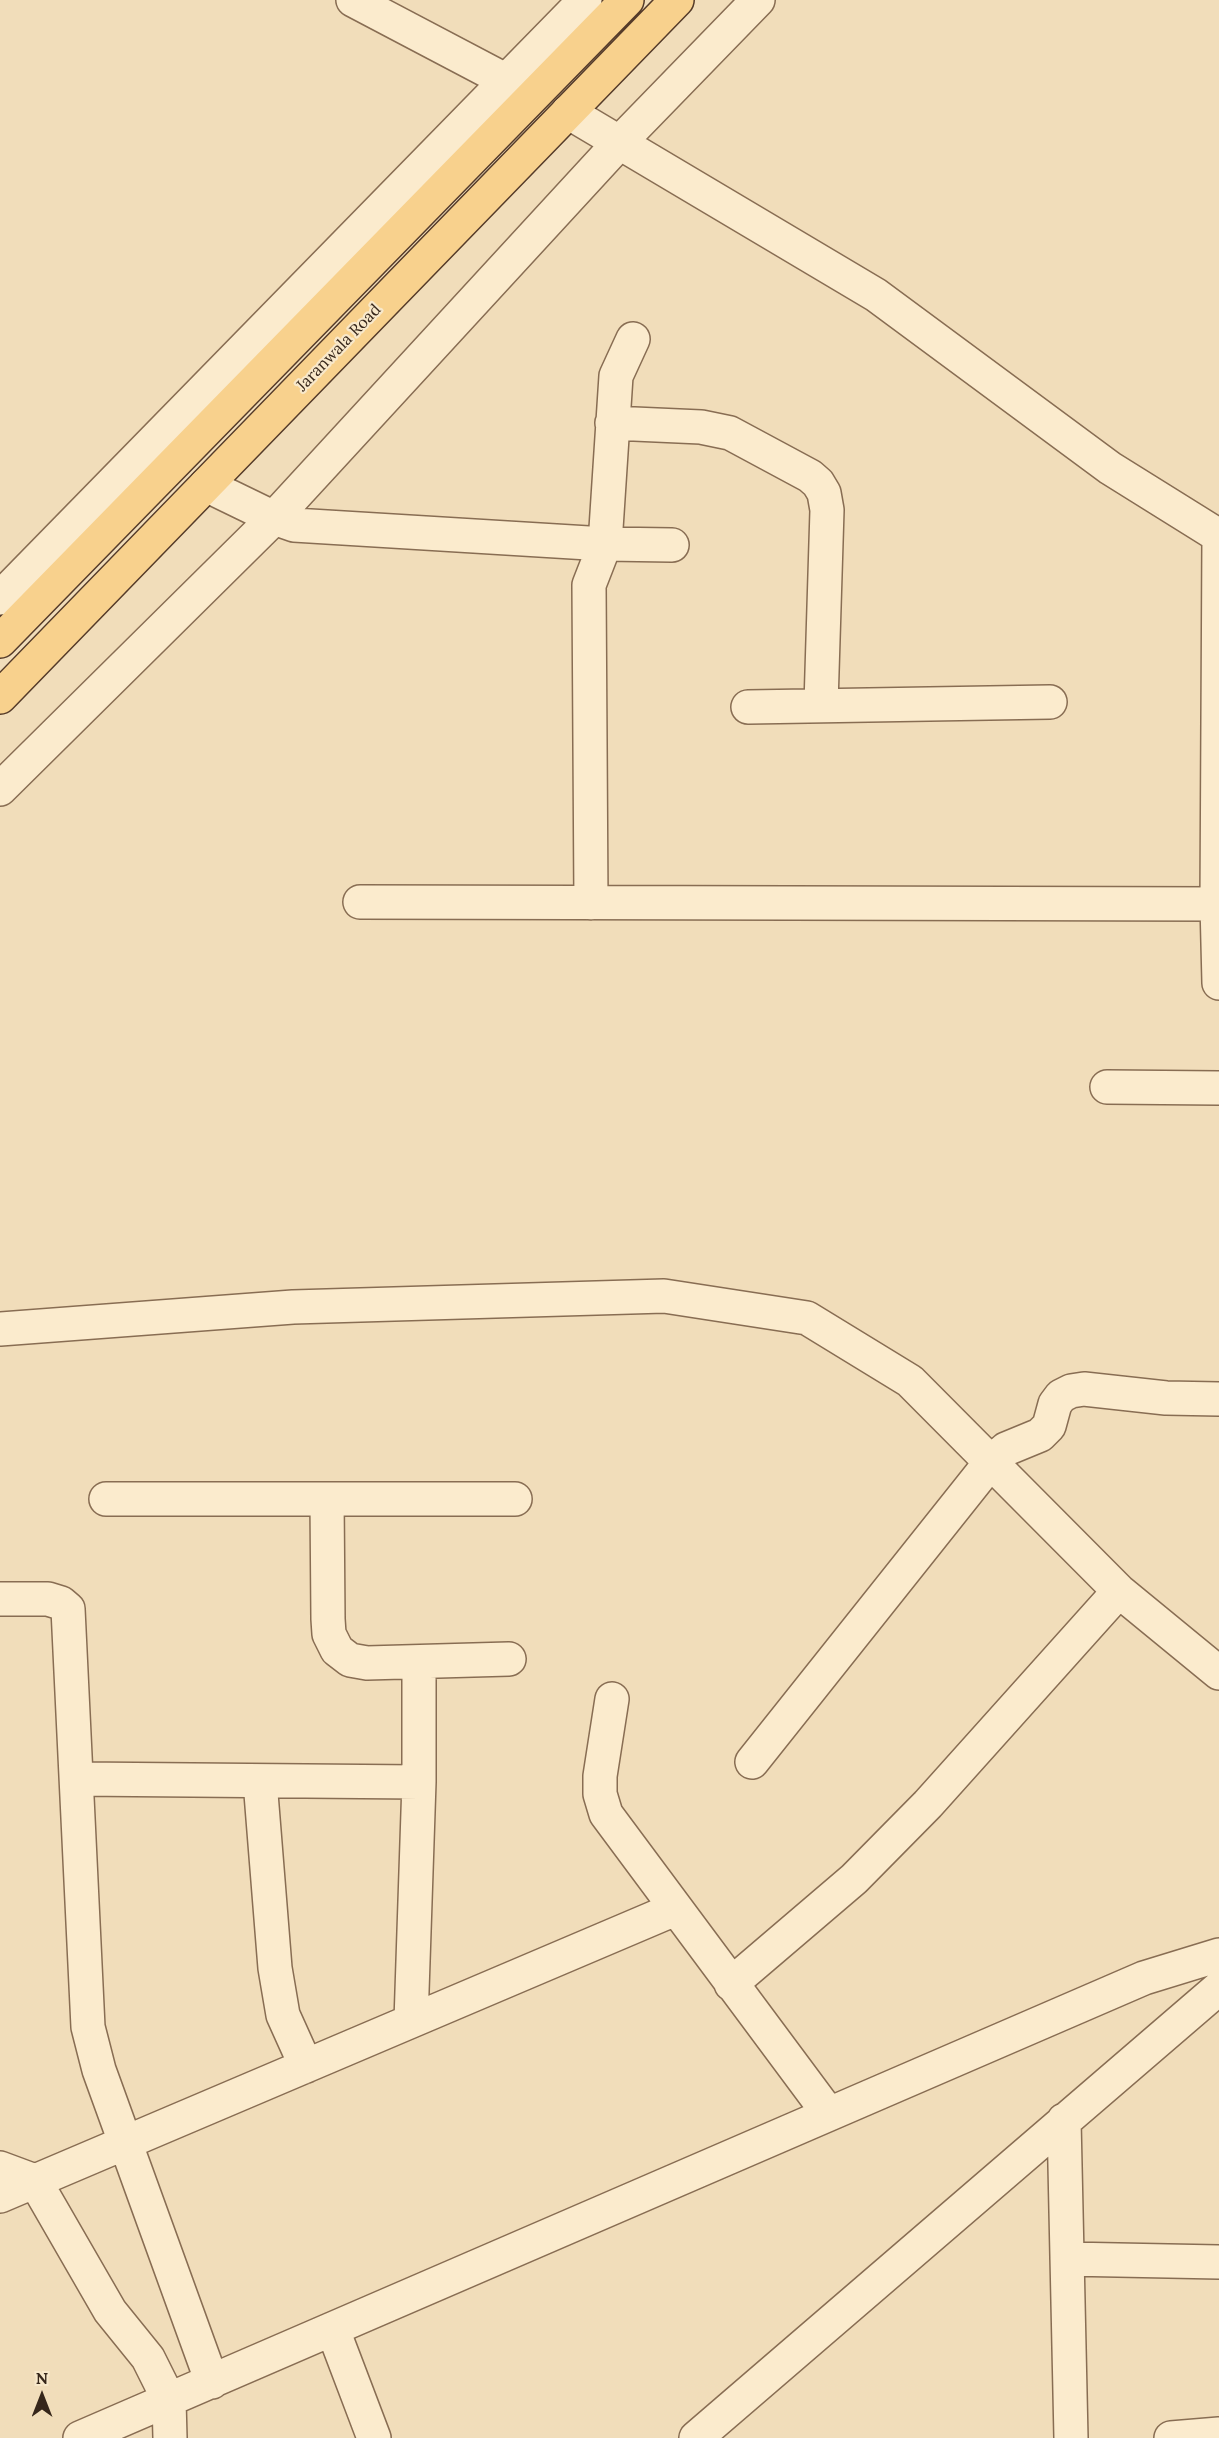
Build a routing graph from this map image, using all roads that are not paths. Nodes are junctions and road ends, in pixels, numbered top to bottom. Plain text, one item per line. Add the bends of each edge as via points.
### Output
1 (353, 0) edge
2 (585, 0) edge
3 (627, 0) edge
4 (677, 0) edge
5 (758, 0) edge
6 (520, 87) junction
7 (568, 112) junction
8 (620, 142) junction
9 (633, 339) dead end
10 (612, 423) junction
11 (206, 485) junction
12 (274, 518) junction
13 (1219, 536) edge
14 (605, 544) junction
15 (672, 545) dead end
16 (0, 598) edge
17 (0, 641) edge
18 (0, 697) edge
19 (1050, 702) dead end
20 (821, 704) junction
21 (748, 707) dead end
22 (0, 789) edge
23 (360, 902) dead end
24 (591, 903) junction
25 (1218, 904) edge
26 (1219, 983) edge
27 (1107, 1086) dead end
28 (1219, 1088) edge
29 (0, 1329) edge
30 (1219, 1399) edge
31 (990, 1463) junction
32 (106, 1499) dead end
33 (327, 1499) junction
34 (515, 1499) dead end
35 (1119, 1591) junction
36 (0, 1599) edge
37 (509, 1659) dead end
38 (419, 1663) junction
39 (1219, 1673) edge
40 (612, 1699) dead end
41 (752, 1761) dead end
42 (78, 1779) junction
43 (260, 1781) junction
44 (419, 1782) junction
45 (675, 1909) junction
46 (1219, 1955) edge
47 (731, 1984) junction
48 (1219, 1988) edge
49 (411, 2021) junction
50 (306, 2066) junction
51 (829, 2114) junction
52 (1064, 2120) junction
53 (127, 2142) junction
54 (0, 2168) edge
55 (35, 2181) junction
56 (0, 2196) edge
57 (1067, 2259) junction
58 (1219, 2262) edge
59 (333, 2330) junction
60 (212, 2382) junction
61 (169, 2400) junction
62 (1219, 2434) edge
63 (80, 2438) edge
64 (170, 2438) edge
65 (374, 2438) edge
66 (696, 2438) edge
67 (714, 2438) edge
68 (1071, 2438) edge
69 (1171, 2438) edge

1 - 6 street
2 - 6 street
3 - 6 main road
4 - 7 main road, Jaranwala Road
5 - 8 street
6 - 16 street
6 - 17 main road
7 - 8 street
7 - 11 main road, Jaranwala Road
8 - 12 street
8 - 13 street via 876,295 1110,468
9 - 10 street via 616,376
10 - 14 street
10 - 20 street via 702,427 730,433 818,483 826,510
11 - 12 street
11 - 18 main road, Jaranwala Road
12 - 14 street via 294,525
12 - 22 street
13 - 25 street
14 - 15 street
14 - 24 street via 589,585
19 - 20 street
20 - 21 street
23 - 24 street
24 - 25 street
25 - 26 street
27 - 28 street
29 - 31 street via 293,1307 664,1296 807,1318 910,1381
30 - 31 street via 1071,1391 1055,1404 1048,1426 1040,1435 1006,1449
31 - 35 street
31 - 41 street
32 - 33 street
33 - 34 street
33 - 38 street via 328,1619 329,1634 337,1650 350,1660 367,1663
35 - 39 street
35 - 47 street via 928,1804 862,1871
36 - 42 street via 48,1599 68,1609
37 - 38 street
38 - 44 street
40 - 45 street via 600,1776 603,1804 606,1814
42 - 43 street
42 - 53 street via 88,2027 99,2070
43 - 44 street
43 - 50 street via 275,1968 283,2015
44 - 49 street
45 - 47 street
45 - 49 street
46 - 51 street via 1144,1978
47 - 51 street
48 - 52 street
49 - 50 street
50 - 53 street
51 - 59 street
52 - 57 street
52 - 66 street
53 - 55 street
53 - 60 street
54 - 55 street
55 - 56 street
55 - 61 street via 110,2311 148,2358
57 - 58 street
57 - 68 street
59 - 60 street
59 - 65 street
60 - 61 street
61 - 63 street
61 - 64 street
62 - 69 street
66 - 67 street

